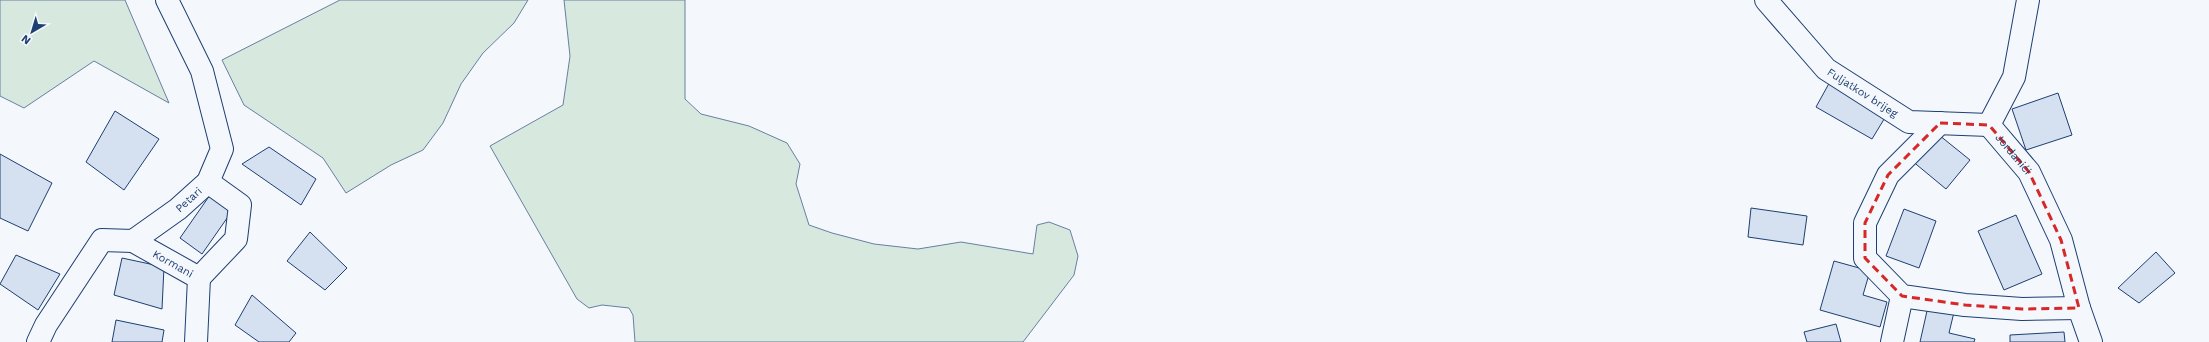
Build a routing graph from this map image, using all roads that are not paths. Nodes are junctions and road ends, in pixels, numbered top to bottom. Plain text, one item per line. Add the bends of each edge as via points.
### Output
1 (167, 0) edge
2 (1766, 0) edge
3 (2028, 0) edge
4 (1940, 123) junction
5 (1990, 125) junction
6 (208, 182) junction
7 (133, 241) junction
8 (199, 278) junction
9 (1902, 296) junction
10 (2079, 308) junction
11 (38, 342) edge
12 (196, 342) edge
13 (1892, 342) edge
14 (2091, 342) edge

1 - 6 street, Petari via 202,71 222,149
2 - 4 street, Fuljatkov brijeg via 1826,69 1909,122
3 - 5 street, Jordanići via 2014,77
4 - 5 street, Fuljatkov brijeg
4 - 9 street via 1888,175 1864,223 1865,258
5 - 10 street, Jordanići via 2029,172 2061,240
6 - 7 street, Petari via 178,209
6 - 8 street via 240,205 236,240
7 - 8 street, Kormani
7 - 11 street via 102,240 46,325
8 - 12 street, Kormani
9 - 10 street via 1966,305 2022,309
9 - 13 street
10 - 14 street, Jordanići

